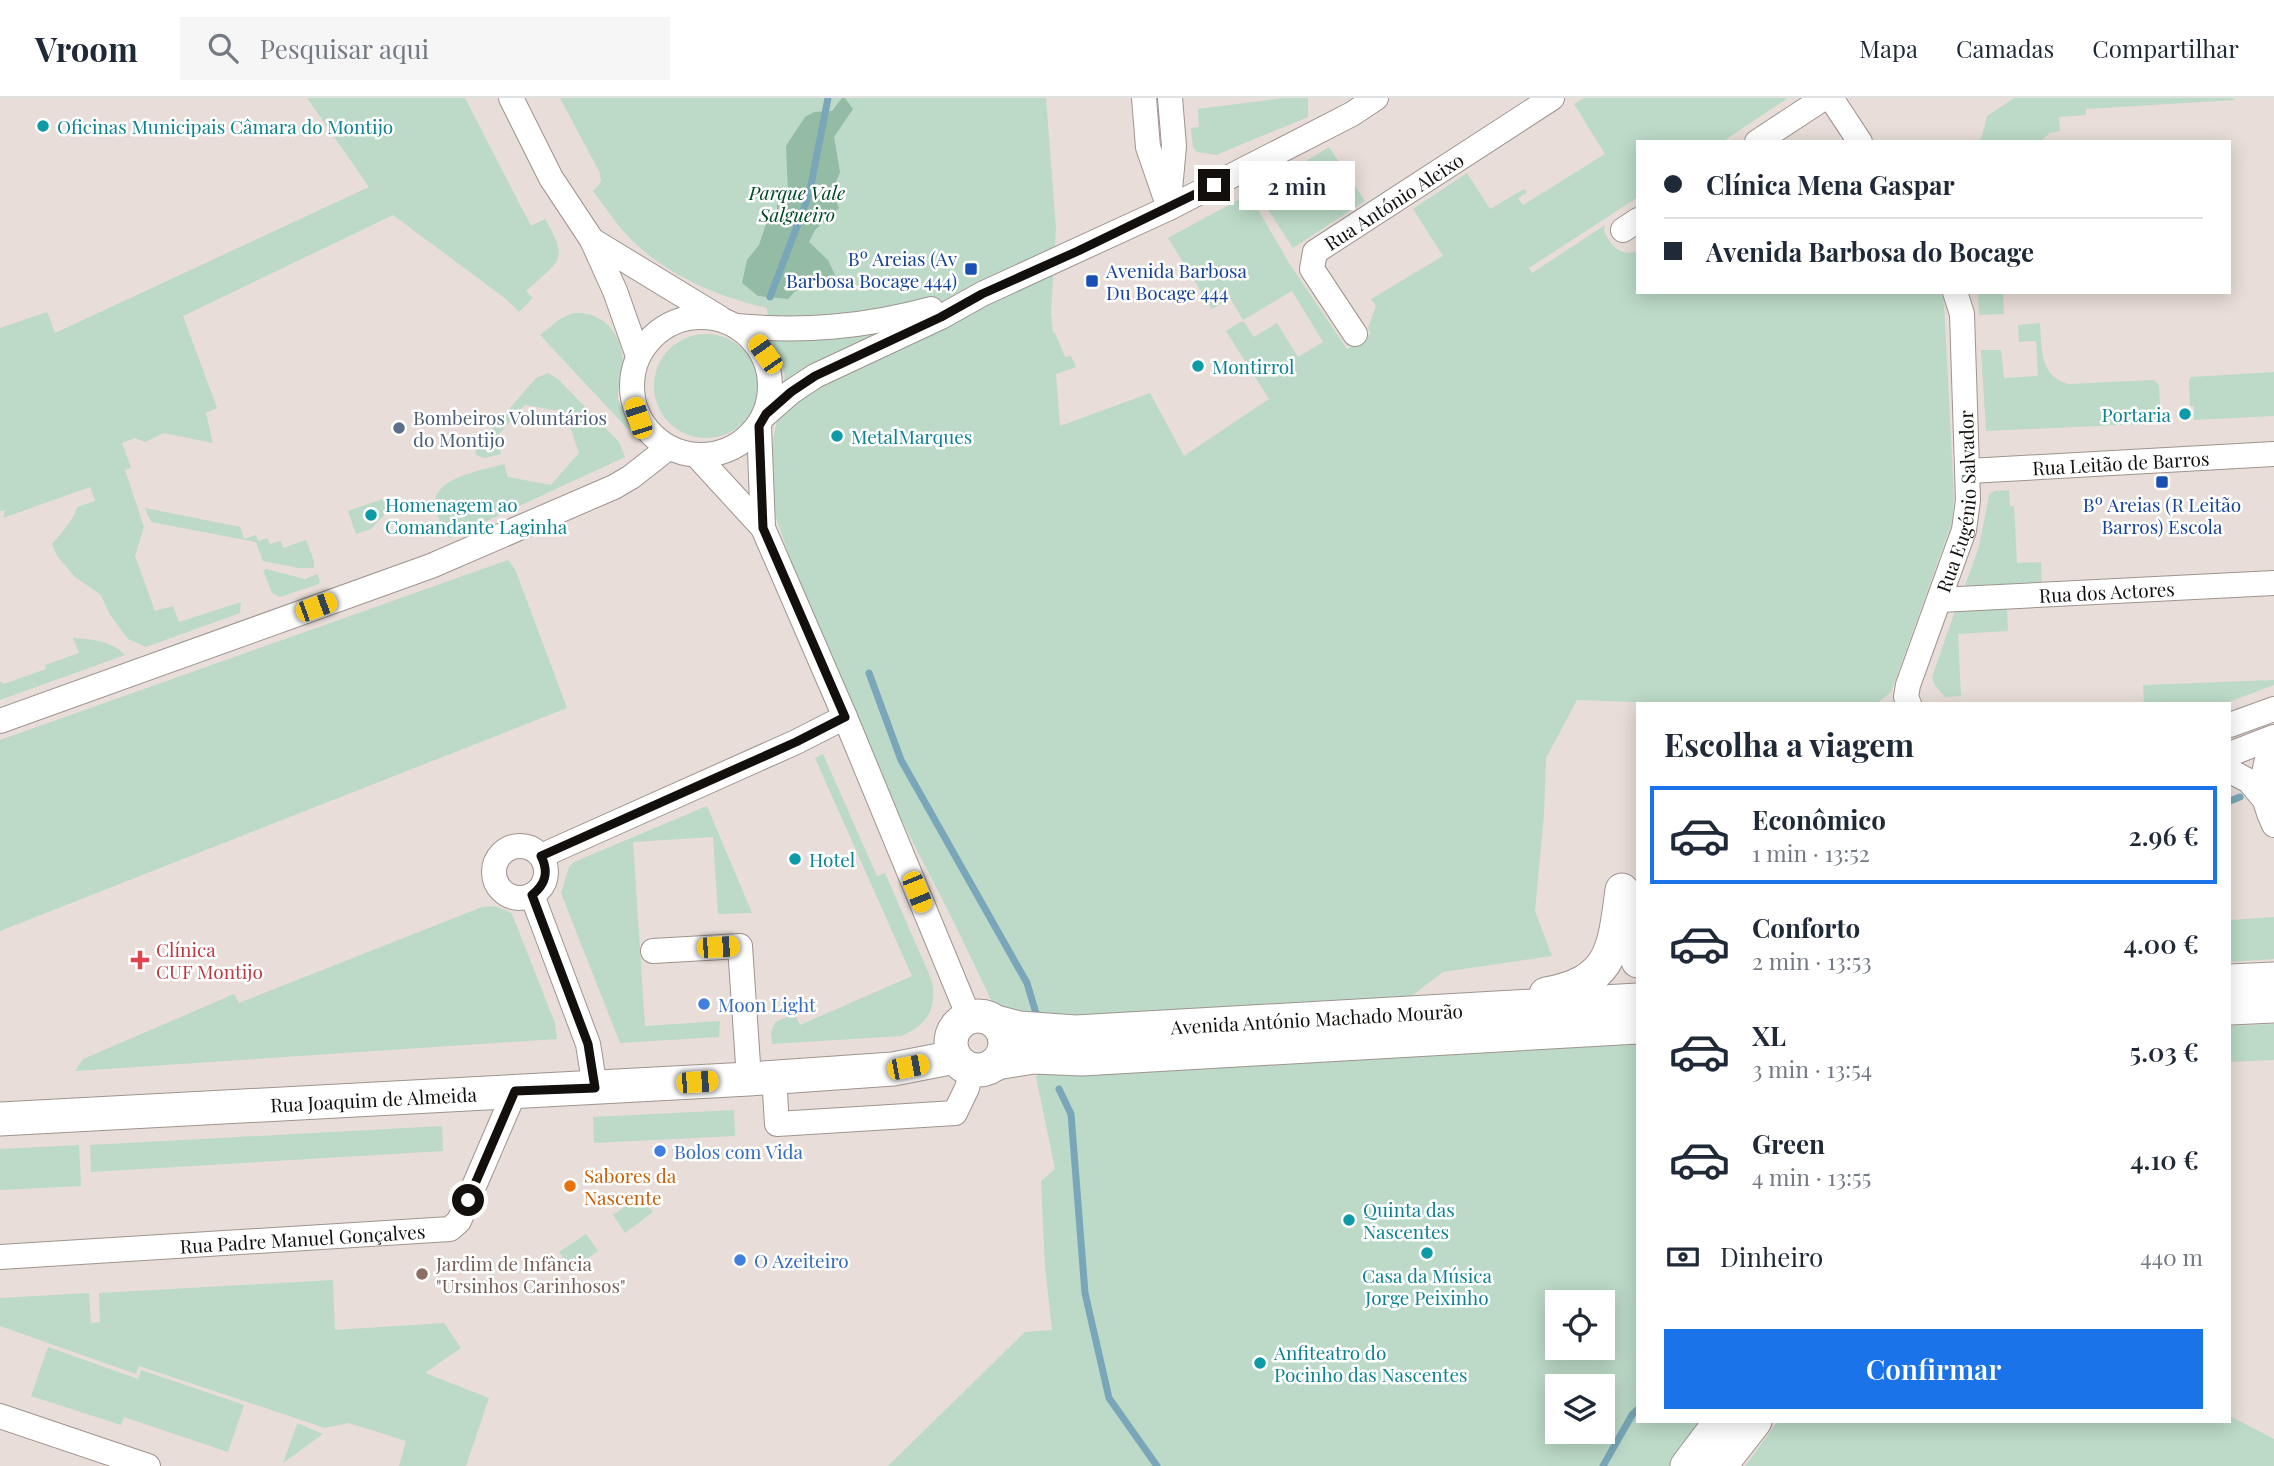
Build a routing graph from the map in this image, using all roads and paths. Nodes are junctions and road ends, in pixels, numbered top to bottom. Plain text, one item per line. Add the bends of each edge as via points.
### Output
1 (511, 98) edge
2 (1144, 98) edge
3 (1170, 98) edge
4 (1376, 98) edge
5 (1552, 98) edge
6 (1824, 98) edge
7 (1831, 98) edge
8 (1760, 140) edge
9 (1859, 140) edge
10 (1169, 208) junction
11 (592, 240) junction
12 (982, 294) junction
13 (1956, 294) edge
14 (729, 322) junction
15 (1355, 334) dead end
16 (638, 356) junction
17 (762, 420) junction
18 (668, 448) junction
19 (2274, 454) edge
20 (697, 456) junction
21 (1969, 471) junction
22 (763, 528) junction
23 (2274, 583) edge
24 (1939, 600) junction
25 (1908, 702) edge
26 (2274, 709) edge
27 (845, 717) junction
28 (0, 721) edge
29 (2231, 725) edge
30 (2274, 737) edge
31 (2274, 744) edge
32 (2231, 754) edge
33 (2231, 772) edge
34 (2264, 799) junction
35 (2274, 825) edge
36 (541, 856) junction
37 (532, 895) junction
38 (653, 951) dead end
39 (1636, 952) edge
40 (2274, 979) edge
41 (2231, 981) edge
42 (1636, 1000) edge
43 (2274, 1006) edge
44 (2231, 1008) edge
45 (1460, 1009) junction
46 (982, 1019) junction
47 (1636, 1027) edge
48 (974, 1063) junction
49 (762, 1078) junction
50 (595, 1088) junction
51 (515, 1091) junction
52 (0, 1119) edge
53 (0, 1257) edge
54 (0, 1416) edge
55 (1719, 1423) edge
56 (1753, 1423) edge
57 (148, 1466) edge
58 (1687, 1466) edge
59 (1720, 1466) edge

1 - 11 street via 551,178
2 - 10 street via 1148,148
3 - 10 street via 1174,146
4 - 10 street
5 - 15 street, Rua António Aleixo via 1315,252 1312,269
6 - 8 street
7 - 9 street
10 - 12 street
11 - 14 street
11 - 16 street
12 - 14 street via 864,324 775,329
12 - 17 street via 815,376
13 - 21 street, Rua Eugénio Salvador via 1962,314
14 - 16 street via 704,316 684,318 649,339
14 - 17 street via 753,338 765,354 771,394
16 - 18 street via 632,376 638,418
17 - 20 street via 746,440
17 - 22 street
18 - 20 street
18 - 28 street via 614,487 444,561
19 - 21 street, Rua Leitão de Barros
20 - 22 street
21 - 24 street, Rua Eugénio Salvador via 1964,530
22 - 27 street
23 - 24 street, Rua dos Actores
24 - 25 street, Rua Eugénio Salvador via 1908,685
26 - 29 street
27 - 36 street
27 - 46 street
30 - 32 street
31 - 34 street via 2266,758
33 - 34 street via 2249,781
34 - 35 street
36 - 37 street via 544,882
36 - 37 street via 518,845 502,852 494,867 496,883 508,895
37 - 50 street via 588,1044
38 - 49 street via 740,946
39 - 45 main road via 1622,890 1616,934 1606,960 1582,985
40 - 41 main road
42 - 45 main road, Avenida António Machado Mourão
43 - 44 main road
45 - 46 main road, Avenida António Machado Mourão via 1076,1032 1019,1028
46 - 48 main road via 955,1029 952,1048
46 - 48 main road via 1002,1029 1005,1047
47 - 48 main road, Avenida António Machado Mourão
48 - 49 main road, Rua Joaquim de Almeida
48 - 49 street via 955,1113 777,1124
49 - 50 main road, Rua Joaquim de Almeida
50 - 51 main road, Rua Joaquim de Almeida
51 - 52 main road, Rua Joaquim de Almeida
51 - 53 street, Rua Padre Manuel Gonçalves via 459,1221 450,1229
54 - 57 street
55 - 58 main road
56 - 59 main road

